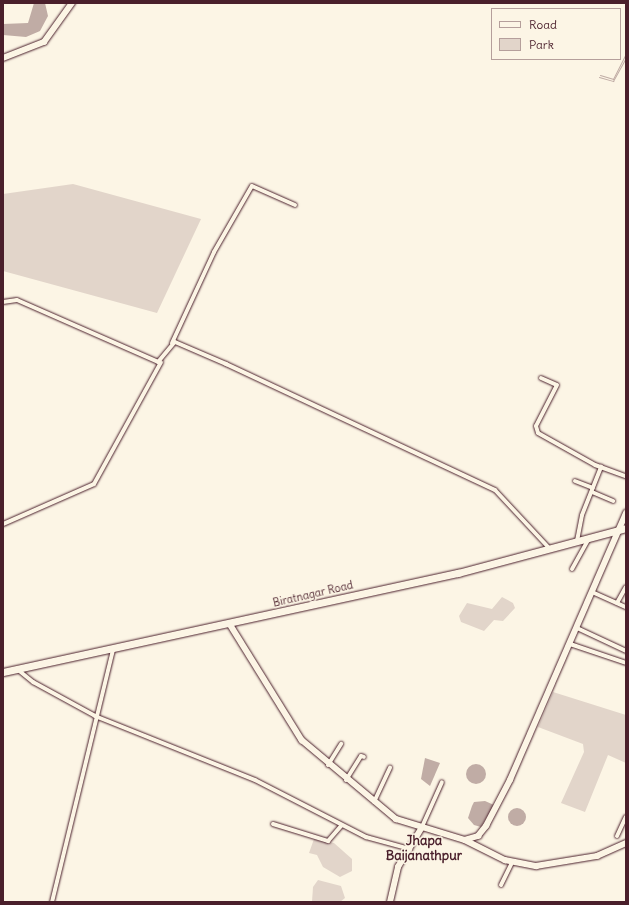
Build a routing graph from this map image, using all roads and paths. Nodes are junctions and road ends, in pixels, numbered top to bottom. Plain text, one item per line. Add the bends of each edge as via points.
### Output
1 (72, 3) edge
2 (3, 58) edge
3 (295, 204) dead end
4 (3, 302) edge
5 (172, 343) junction
6 (161, 362) junction
7 (541, 378) dead end
8 (601, 467) junction
9 (626, 476) edge
10 (574, 481) dead end
11 (592, 490) junction
12 (612, 501) dead end
13 (626, 513) edge
14 (3, 524) edge
15 (623, 529) edge
16 (590, 538) junction
17 (577, 541) junction
18 (550, 549) junction
19 (572, 569) dead end
20 (626, 587) edge
21 (592, 592) junction
22 (617, 603) junction
23 (626, 607) edge
24 (230, 624) junction
25 (577, 628) junction
26 (570, 644) junction
27 (113, 649) junction
28 (626, 651) edge
29 (626, 663) edge
30 (17, 669) junction
31 (3, 672) edge
32 (95, 716) junction
33 (341, 744) dead end
34 (364, 757) dead end
35 (328, 765) junction
36 (390, 767) dead end
37 (346, 780) junction
38 (442, 782) dead end
39 (373, 802) junction
40 (626, 817) edge
41 (273, 824) dead end
42 (342, 825) junction
43 (421, 829) junction
44 (478, 836) junction
45 (617, 836) dead end
46 (465, 840) junction
47 (626, 843) edge
48 (473, 846) junction
49 (410, 849) junction
50 (512, 862) junction
51 (501, 885) dead end
52 (52, 902) edge
53 (390, 902) edge

1 - 2 street via 44,42
3 - 5 street via 252,186 214,252
4 - 6 street via 17,300
5 - 6 street
5 - 18 street via 178,342 488,486 542,537
6 - 14 street via 94,484
7 - 8 street via 557,385 536,426 538,433
8 - 9 street
8 - 11 street
10 - 11 street
11 - 12 street
11 - 17 street
13 - 15 street
15 - 16 main road, Biratnagar Road
15 - 21 street
16 - 17 main road, Biratnagar Road
16 - 19 street
17 - 18 main road, Biratnagar Road
18 - 24 main road, Biratnagar Road
20 - 22 street
21 - 22 street
21 - 25 street
22 - 23 street
24 - 27 main road, Biratnagar Road
24 - 35 street via 296,732
25 - 26 street
25 - 28 street
26 - 29 street
26 - 44 street via 513,774
27 - 30 main road, Biratnagar Road
27 - 32 street
30 - 31 main road, Biratnagar Road
30 - 32 street via 33,682
32 - 42 street via 255,780
32 - 52 street
33 - 35 street
34 - 37 street via 361,756
35 - 37 street
36 - 39 street
37 - 39 street
38 - 43 street
39 - 43 street via 396,819
40 - 45 street
41 - 42 street via 328,841
42 - 49 street via 366,838
43 - 46 street
43 - 49 street
44 - 46 street
44 - 48 street
46 - 48 street
47 - 50 street via 606,853 552,865
48 - 50 street
49 - 53 street via 398,867
50 - 51 street

